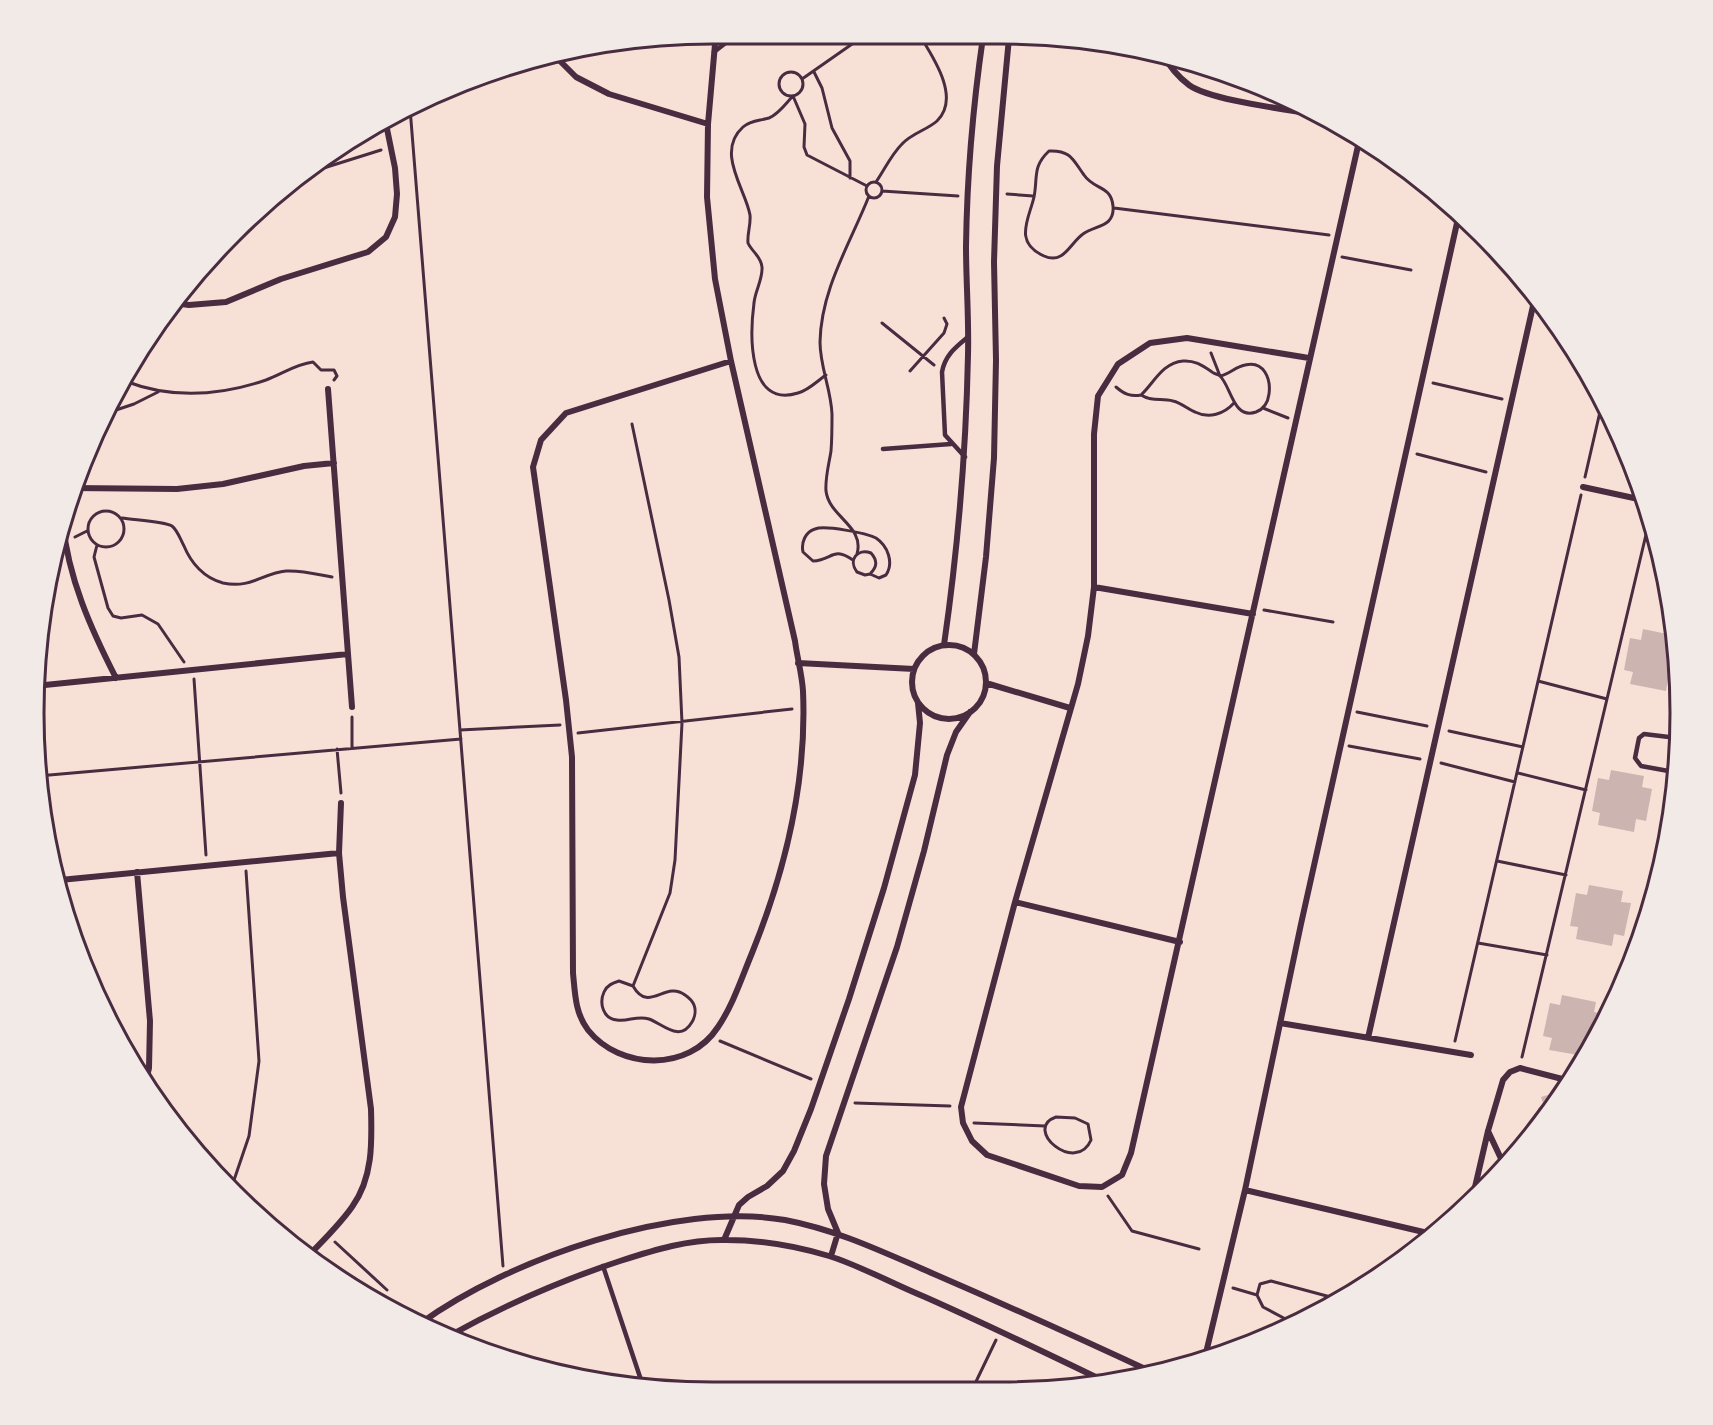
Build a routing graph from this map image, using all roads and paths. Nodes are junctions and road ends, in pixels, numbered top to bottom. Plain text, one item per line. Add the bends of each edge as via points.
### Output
1 (715, 44) edge
2 (724, 44) edge
3 (855, 44) edge
4 (925, 44) edge
5 (982, 44) edge
6 (1008, 44) edge
7 (714, 52) junction
8 (561, 61) edge
9 (1168, 65) edge
10 (814, 72) junction
11 (802, 79) junction
12 (793, 96) junction
13 (1293, 110) edge
14 (411, 115) edge
15 (708, 124) junction
16 (388, 128) edge
17 (391, 147) junction
18 (1358, 147) edge
19 (325, 168) edge
20 (850, 178) junction
21 (876, 182) junction
22 (867, 186) junction
23 (882, 191) junction
24 (996, 193) junction
25 (869, 196) junction
26 (969, 196) junction
27 (1034, 196) junction
28 (1114, 208) junction
29 (1457, 223) edge
30 (1337, 236) junction
31 (1333, 256) junction
32 (1410, 270) dead end
33 (183, 304) edge
34 (1533, 307) edge
35 (944, 318) dead end
36 (882, 323) dead end
37 (968, 337) junction
38 (1207, 341) junction
39 (923, 356) junction
40 (1309, 358) junction
41 (731, 361) junction
42 (910, 370) dead end
43 (942, 372) junction
44 (825, 375) junction
45 (1220, 376) junction
46 (1109, 379) junction
47 (1422, 380) junction
48 (130, 383) edge
49 (328, 389) joint
50 (159, 392) junction
51 (1141, 395) junction
52 (1511, 401) junction
53 (1234, 403) junction
54 (1263, 408) junction
55 (116, 410) edge
56 (1599, 414) edge
57 (1296, 420) junction
58 (632, 424) dead end
59 (951, 444) junction
60 (884, 449) dead end
61 (1406, 451) junction
62 (965, 458) junction
63 (334, 463) junction
64 (1495, 474) junction
65 (1583, 487) junction
66 (82, 488) edge
67 (1634, 498) edge
68 (122, 518) junction
69 (854, 532) junction
70 (1646, 535) edge
71 (65, 543) edge
72 (97, 545) junction
73 (857, 554) junction
74 (853, 560) junction
75 (870, 574) junction
76 (342, 580) junction
77 (1094, 586) junction
78 (1254, 611) junction
79 (1333, 622) dead end
80 (944, 645) junction
81 (348, 654) junction
82 (974, 654) junction
83 (798, 663) junction
84 (194, 669) junction
85 (914, 669) junction
86 (116, 678) junction
87 (1538, 681) junction
88 (986, 683) junction
89 (45, 685) edge
90 (1607, 699) junction
91 (918, 703) junction
92 (352, 706) joint
93 (803, 708) junction
94 (1071, 708) junction
95 (970, 712) junction
96 (682, 723) junction
97 (569, 725) junction
98 (460, 730) junction
99 (570, 733) junction
100 (1669, 737) edge
101 (461, 739) junction
102 (352, 748) junction
103 (337, 749) junction
104 (200, 762) junction
105 (1667, 771) edge
106 (1517, 773) junction
107 (47, 775) edge
108 (1586, 790) junction
109 (341, 803) joint
110 (339, 853) junction
111 (1497, 861) junction
112 (245, 862) junction
113 (207, 866) junction
114 (137, 872) junction
115 (1566, 875) junction
116 (64, 880) edge
117 (1015, 902) junction
118 (1180, 942) junction
119 (1478, 943) junction
120 (1547, 955) junction
121 (633, 986) junction
122 (1280, 1023) junction
123 (711, 1036) junction
124 (1368, 1038) junction
125 (1452, 1052) junction
126 (1471, 1055) dead end
127 (1520, 1068) junction
128 (148, 1071) edge
129 (1560, 1079) edge
130 (820, 1083) junction
131 (844, 1102) junction
132 (961, 1107) junction
133 (963, 1123) junction
134 (1045, 1126) junction
135 (1488, 1131) junction
136 (1500, 1157) edge
137 (234, 1180) edge
138 (1477, 1183) edge
139 (1102, 1187) junction
140 (1245, 1190) junction
141 (734, 1217) junction
142 (1422, 1232) edge
143 (838, 1233) junction
144 (327, 1236) junction
145 (724, 1240) junction
146 (1199, 1249) dead end
147 (314, 1250) edge
148 (831, 1256) junction
149 (603, 1266) junction
150 (504, 1276) junction
151 (1222, 1285) junction
152 (387, 1290) dead end
153 (1257, 1295) junction
154 (1327, 1296) edge
155 (428, 1318) edge
156 (1284, 1318) edge
157 (1000, 1330) junction
158 (457, 1331) edge
159 (1207, 1349) edge
160 (1140, 1367) edge
161 (1092, 1375) edge
162 (640, 1377) edge
163 (975, 1382) edge

1 - 7 street
2 - 7 lane
3 - 10 path
4 - 21 path via 942,79 946,94 944,110 934,122 902,144
5 - 26 street
6 - 24 street
7 - 15 street
8 - 15 street via 576,77 609,94
9 - 13 street via 1190,86 1217,97
10 - 11 path
10 - 20 path via 832,128 850,161
11 - 12 path via 801,92
11 - 12 path via 794,73 781,79 780,89
12 - 20 path via 805,124 807,154
12 - 44 path via 772,116 742,127 734,142 734,172 750,212 748,243 762,267 752,323 754,359 767,388 784,396 803,391
14 - 98 path
15 - 41 street via 707,197 715,279
16 - 17 street
17 - 19 path
17 - 33 street via 397,194 395,217 386,237 368,252 281,279 226,302
18 - 30 street
20 - 22 path
21 - 22 path
21 - 23 path
22 - 25 path
23 - 25 path via 878,196
23 - 26 path
24 - 27 path
24 - 82 street via 993,458
25 - 44 path via 824,306 820,360
26 - 37 street
27 - 28 path via 1038,163 1049,152 1058,151 1070,156 1089,182 1106,189
27 - 28 path via 1025,224 1026,238 1038,253 1051,258 1064,255 1085,232 1106,224
28 - 30 path
29 - 47 street
30 - 31 street
31 - 32 path
31 - 40 street
34 - 52 street
35 - 39 path via 944,333
36 - 39 path
37 - 43 lane via 950,352
37 - 62 street
38 - 40 street
38 - 45 path
38 - 46 street via 1187,338 1150,343 1118,364
39 - 42 path
39 - 43 path
40 - 57 street
41 - 83 street
41 - 97 street via 566,413 541,440 533,467
43 - 59 lane via 943,423
44 - 69 path via 832,414 826,493 833,509
45 - 51 path via 1194,362 1179,361 1155,377
45 - 53 path
45 - 54 path via 1244,364 1260,367 1270,388
46 - 51 path via 1125,394
46 - 77 street via 1098,396 1094,434
47 - 52 path
47 - 61 street
48 - 50 path
49 - 50 path via 338,376 334,370 321,370 313,362 222,391
49 - 63 street
50 - 55 path
51 - 53 path via 1180,403 1207,415 1219,414
52 - 64 street
53 - 54 path via 1248,412
54 - 57 path
56 - 65 path
57 - 78 street
58 - 96 path via 679,657
59 - 60 lane
59 - 62 lane
61 - 64 path
61 - 122 street
62 - 80 street
63 - 66 street via 177,489
63 - 76 street
64 - 124 street
65 - 67 street
65 - 87 path
68 - 72 path via 124,534 119,541 113,546
68 - 72 path via 108,510 92,516 87,531
68 - 76 path via 171,525 201,572 222,583 257,581 284,571
69 - 73 path via 860,546
69 - 74 path via 815,529 806,536 802,548 813,561 822,561 838,552
69 - 75 path via 878,539 888,553 890,566 886,575 874,578
70 - 90 path
71 - 86 street via 94,636
72 - 84 path via 94,556 113,616 141,615 158,624 185,663
73 - 74 path
73 - 75 path via 867,552 874,557 876,566
74 - 75 path via 857,572
76 - 81 street
77 - 78 street
77 - 94 street via 1088,636
78 - 79 path
78 - 118 street
80 - 82 street via 965,648
80 - 85 street via 926,652
81 - 84 street
81 - 92 street
82 - 88 street via 981,662
83 - 85 street
83 - 93 street
84 - 86 street
84 - 104 path
85 - 91 street via 913,692
86 - 89 street
87 - 90 path
87 - 106 path
88 - 94 street
88 - 95 street via 984,694
90 - 108 path
91 - 95 street via 936,717 948,719
91 - 130 street via 915,775 880,899
92 - 102 path
93 - 96 path
93 - 123 street via 797,794 786,855 739,984
94 - 117 street
95 - 131 street via 947,755 897,947
96 - 99 path
96 - 121 path via 670,893
97 - 98 path
97 - 99 street
98 - 101 path
99 - 123 street via 575,1004 594,1035 608,1048 633,1059 661,1061 679,1056
100 - 105 lane via 1644,734 1639,738 1635,758 1641,766
101 - 102 path
101 - 150 path
102 - 103 path
103 - 104 path
103 - 109 path
104 - 107 path
104 - 113 path
106 - 108 path
106 - 111 path
108 - 115 path
109 - 110 street
110 - 112 street
110 - 144 street via 372,1143 367,1176 353,1206
111 - 115 path
111 - 119 path
112 - 113 street
112 - 137 path via 259,1060 249,1137
113 - 114 street
114 - 116 street
114 - 128 street via 150,1022
115 - 120 path
117 - 118 street
117 - 132 street
118 - 139 street via 1131,1154 1122,1175
119 - 120 path
119 - 125 path
120 - 127 path
121 - 121 path via 645,998 672,990 682,993 694,1003 691,1025 676,1032 648,1019 609,1018 602,1002 607,987 619,981
122 - 124 street
122 - 140 street
123 - 130 path
124 - 125 street
125 - 126 street
127 - 129 street
127 - 135 street via 1503,1080
130 - 141 street via 783,1171 739,1205
131 - 132 path
131 - 143 street via 826,1156 824,1184 828,1209
132 - 133 street
133 - 134 path
133 - 139 street via 972,1141 987,1155 1079,1186
134 - 134 path via 1048,1139 1062,1151 1077,1153 1091,1140 1088,1124 1075,1118 1056,1117
135 - 136 street
135 - 138 street
139 - 146 path via 1132,1231
140 - 142 street
140 - 151 street
141 - 143 street via 784,1220
141 - 145 street
141 - 150 street via 633,1230 536,1261
143 - 148 street
143 - 160 street
144 - 147 street
144 - 152 path
145 - 148 street via 793,1246
145 - 149 street via 663,1248
148 - 157 street
149 - 158 street via 538,1290
149 - 162 lane
150 - 155 street
151 - 153 path
151 - 159 street
153 - 154 path via 1260,1284 1270,1281
153 - 156 path via 1263,1307
157 - 161 street
157 - 163 path

